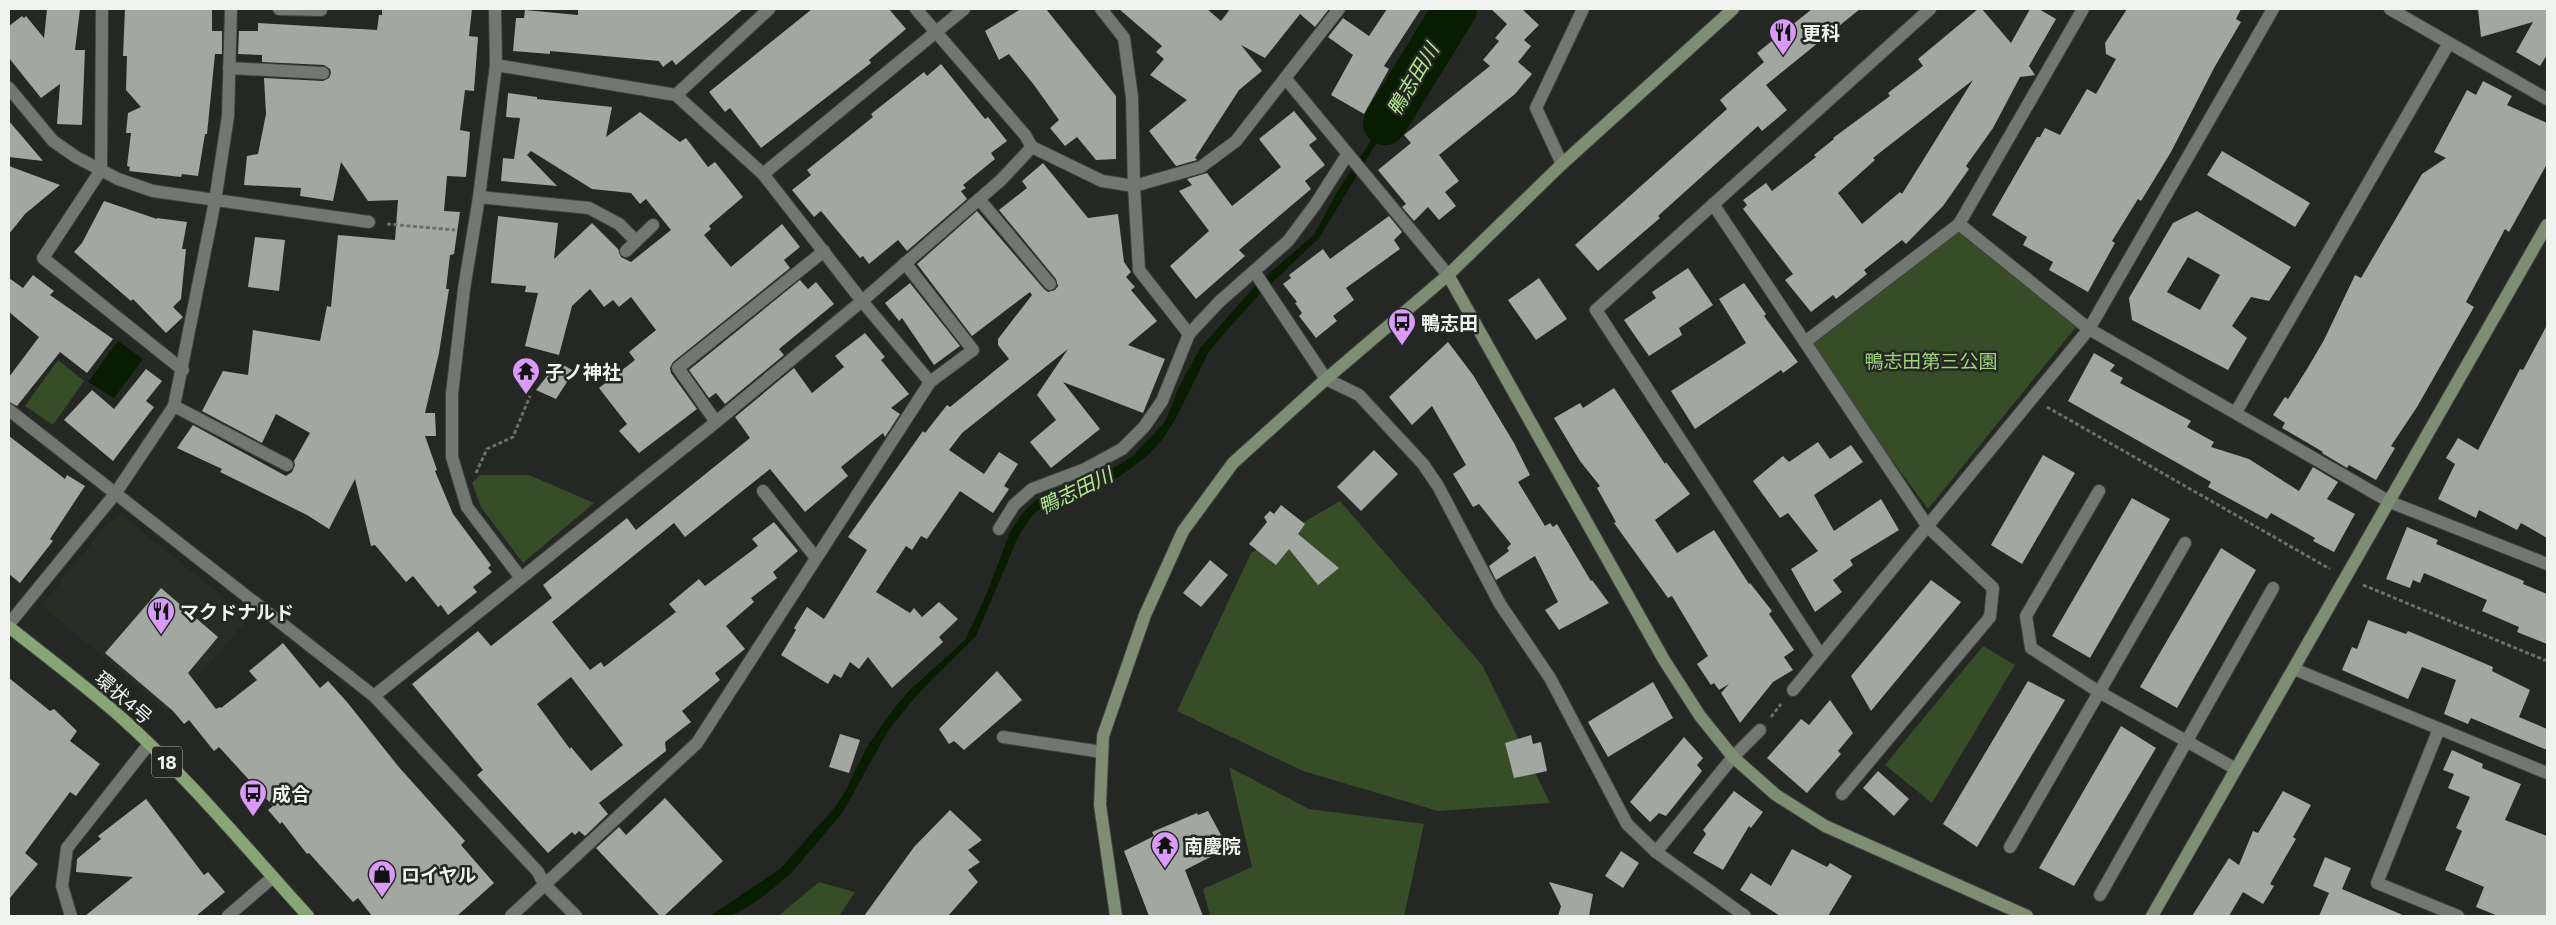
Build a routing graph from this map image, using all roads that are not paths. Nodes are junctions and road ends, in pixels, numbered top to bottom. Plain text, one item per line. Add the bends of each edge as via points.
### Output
1 (102, 9) edge
2 (231, 9) edge
3 (279, 9) edge
4 (495, 9) edge
5 (768, 9) edge
6 (916, 9) edge
7 (964, 9) edge
8 (1101, 9) edge
9 (1339, 9) edge
10 (1583, 9) edge
11 (1733, 9) edge
12 (1930, 9) edge
13 (2083, 9) edge
14 (2273, 9) edge
15 (2390, 9) edge
16 (321, 10) edge
17 (935, 31) junction
18 (2449, 43) junction
19 (496, 65) junction
20 (229, 68) junction
21 (323, 72) dead end
22 (1286, 79) junction
23 (9, 88) edge
24 (676, 95) junction
25 (2547, 99) edge
26 (1032, 148) junction
27 (1347, 155) junction
28 (1562, 164) junction
29 (101, 170) junction
30 (763, 174) junction
31 (1134, 186) junction
32 (479, 197) junction
33 (979, 199) junction
34 (215, 201) junction
35 (1713, 204) junction
36 (369, 222) road end
37 (1959, 224) junction
38 (652, 225) dead end
39 (2547, 225) edge
40 (636, 241) junction
41 (626, 251) dead end
42 (824, 251) junction
43 (905, 263) junction
44 (1256, 274) junction
45 (1448, 274) junction
46 (1050, 284) dead end
47 (862, 301) junction
48 (2089, 329) junction
49 (1189, 334) junction
50 (1805, 342) junction
51 (183, 370) junction
52 (1326, 379) junction
53 (930, 382) junction
54 (174, 406) junction
55 (9, 410) edge
56 (2236, 412) junction
57 (716, 422) junction
58 (287, 465) dead end
59 (763, 491) dead end
60 (2099, 491) dead end
61 (115, 494) junction
62 (2390, 502) junction
63 (1928, 527) junction
64 (999, 528) dead end
65 (2185, 543) dead end
66 (816, 558) junction
67 (2547, 564) edge
68 (521, 578) junction
69 (2273, 588) dead end
70 (9, 625) edge
71 (1820, 654) junction
72 (2294, 669) junction
73 (1793, 690) dead end
74 (2099, 692) junction
75 (374, 696) junction
76 (2439, 729) junction
77 (1760, 730) dead end
78 (1002, 737) dead end
79 (2187, 742) junction
80 (149, 744) junction
81 (1102, 752) junction
82 (1733, 757) junction
83 (2236, 769) junction
84 (2547, 773) edge
85 (1842, 794) dead end
86 (2010, 847) dead end
87 (1656, 852) junction
88 (273, 877) junction
89 (544, 884) junction
90 (2100, 895) dead end
91 (70, 916) edge
92 (228, 916) edge
93 (308, 916) edge
94 (510, 916) edge
95 (576, 916) edge
96 (1116, 916) edge
97 (1745, 916) edge
98 (2027, 916) edge
99 (2152, 916) edge
100 (2458, 916) edge

1 - 29 street
2 - 20 street
3 - 16 street
4 - 19 street
5 - 24 street
6 - 17 street
7 - 17 street
8 - 31 street via 1124,38 1132,97
9 - 22 street
10 - 28 street via 1536,108
11 - 28 street
12 - 35 street
13 - 37 street
14 - 48 street
15 - 18 street
17 - 26 street via 1025,135
17 - 30 street
18 - 25 street
18 - 56 street
19 - 24 street
19 - 32 street
20 - 21 street
20 - 34 street via 228,116
22 - 27 street
22 - 31 street via 1236,141 1201,167
23 - 29 street via 53,141
24 - 30 street
26 - 31 street via 1102,181
26 - 33 street
27 - 44 street via 1288,241
27 - 45 street
28 - 45 street
29 - 34 street via 153,191
29 - 51 street via 43,258
30 - 42 street
31 - 49 street via 1139,270
32 - 40 street via 590,208 619,224
32 - 68 street via 452,394 452,457 467,507
33 - 43 street
33 - 46 street
34 - 36 street
34 - 51 street
35 - 50 street
35 - 71 street via 1596,310
37 - 48 street
37 - 50 street
38 - 40 street
39 - 62 street
40 - 41 street
42 - 47 street
42 - 57 street via 678,368
43 - 47 street
43 - 53 street via 972,350
44 - 49 street
44 - 52 street
45 - 52 street
45 - 82 street via 1664,660 1700,716
47 - 53 street
47 - 57 street
48 - 56 street
48 - 63 street
49 - 64 street via 1162,401 1144,427 1122,449 1086,469 1032,489 1014,505
50 - 63 street
51 - 54 street
52 - 81 street via 1234,463 1183,531 1145,615 1103,736
52 - 87 street via 1359,395 1423,464 1438,486 1500,604 1550,678 1627,824
53 - 66 street
54 - 58 street
54 - 61 street
55 - 61 street
56 - 62 street
57 - 68 street
59 - 66 street
60 - 74 street via 2026,616 2032,648
61 - 70 street
61 - 75 street
62 - 67 street
62 - 72 street
63 - 71 street
63 - 85 street via 1993,588 1990,617
65 - 74 street
66 - 89 street via 697,743
68 - 75 street
69 - 79 street
70 - 80 main road, 環状4号 / 18
71 - 73 street
72 - 76 street
72 - 83 street
74 - 79 street
74 - 86 street
75 - 89 street via 538,872
76 - 84 street
76 - 100 street via 2377,883
77 - 82 street
78 - 81 street
79 - 83 street
79 - 90 street
80 - 88 main road, 環状4号 / 18
80 - 91 street via 67,848 62,886
81 - 96 street via 1100,805
82 - 87 street
82 - 98 street via 1776,794 1825,826
83 - 99 street
87 - 97 street
88 - 92 street
88 - 93 main road, 環状4号 / 18
89 - 94 street
89 - 95 street

